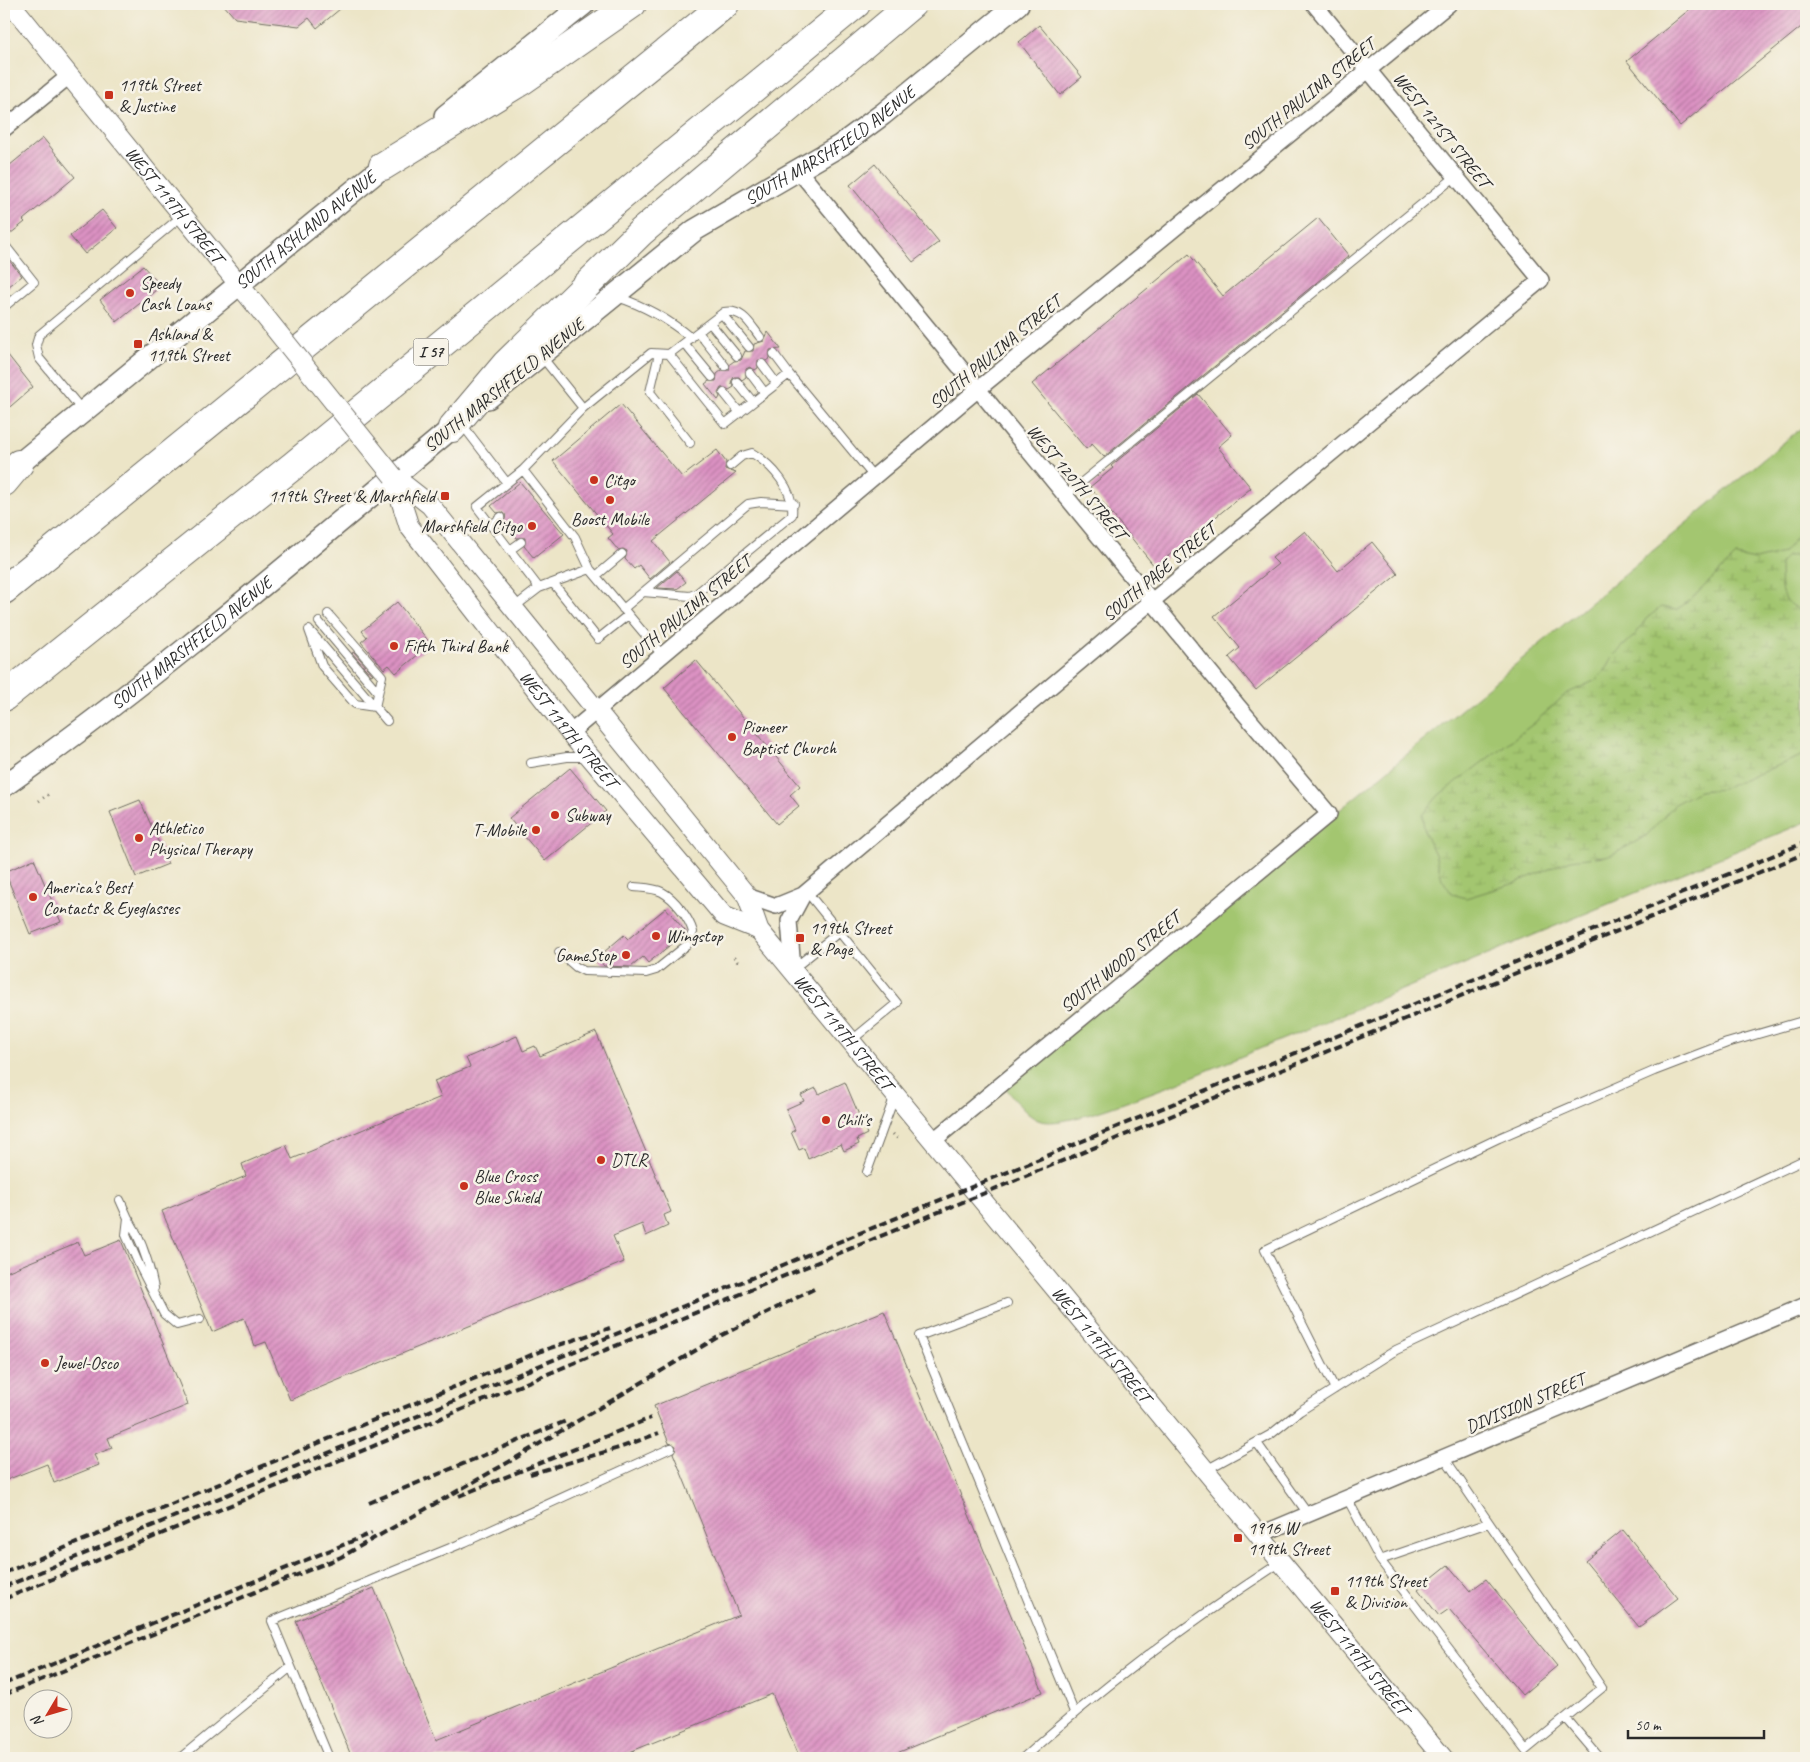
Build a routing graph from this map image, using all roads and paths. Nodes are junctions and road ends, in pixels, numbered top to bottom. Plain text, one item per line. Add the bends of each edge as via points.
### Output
1 (11, 4) edge
2 (584, 4) edge
3 (632, 4) edge
4 (725, 4) edge
5 (856, 4) edge
6 (912, 4) edge
7 (1018, 4) edge
8 (1314, 4) edge
9 (1449, 4) edge
10 (1369, 69) junction
11 (69, 76) junction
12 (4, 129) edge
13 (383, 166) junction
14 (799, 171) junction
15 (1456, 176) junction
16 (183, 215) junction
17 (4, 244) edge
18 (1541, 280) joint
19 (239, 284) junction
20 (613, 296) junction
21 (4, 307) edge
22 (722, 314) junction
23 (710, 323) junction
24 (698, 332) junction
25 (760, 337) dead end
26 (687, 340) junction
27 (749, 347) dead end
28 (659, 354) junction
29 (669, 354) junction
30 (774, 354) dead end
31 (540, 355) junction
32 (737, 356) dead end
33 (762, 364) dead end
34 (725, 366) dead end
35 (750, 373) dead end
36 (789, 374) junction
37 (712, 377) dead end
38 (737, 382) dead end
39 (777, 384) junction
40 (977, 390) junction
41 (724, 393) dead end
42 (765, 393) junction
43 (753, 402) junction
44 (583, 408) junction
45 (83, 411) junction
46 (740, 413) junction
47 (456, 425) junction
48 (690, 443) dead end
49 (730, 466) dead end
50 (523, 470) junction
51 (9, 474) edge
52 (394, 476) junction
53 (874, 477) junction
54 (507, 483) junction
55 (537, 488) junction
56 (530, 494) dead end
57 (1065, 496) junction
58 (794, 504) junction
59 (500, 517) dead end
60 (491, 526) junction
61 (521, 542) dead end
62 (510, 550) junction
63 (622, 554) dead end
64 (590, 569) junction
65 (596, 576) junction
66 (554, 583) junction
67 (539, 588) junction
68 (4, 590) edge
69 (643, 592) junction
70 (1152, 601) junction
71 (513, 608) junction
72 (626, 612) junction
73 (328, 614) dead end
74 (319, 622) dead end
75 (663, 656) junction
76 (378, 692) junction
77 (4, 697) edge
78 (375, 707) junction
79 (596, 712) junction
80 (387, 721) dead end
81 (570, 734) junction
82 (590, 757) junction
83 (531, 763) dead end
84 (4, 786) edge
85 (49, 794) dead end
86 (39, 801) dead end
87 (1329, 814) joint
88 (634, 888) dead end
89 (805, 894) junction
90 (747, 896) junction
91 (759, 930) junction
92 (839, 932) junction
93 (559, 952) dead end
94 (734, 957) dead end
95 (739, 964) dead end
96 (793, 969) junction
97 (1806, 1020) edge
98 (852, 1040) junction
99 (895, 1093) junction
100 (934, 1140) junction
101 (1806, 1159) edge
102 (867, 1172) dead end
103 (120, 1200) dead end
104 (1007, 1302) dead end
105 (1806, 1305) edge
106 (200, 1319) dead end
107 (1335, 1389) junction
108 (1257, 1442) junction
109 (671, 1448) dead end
110 (1444, 1457) junction
111 (1206, 1470) junction
112 (1346, 1498) junction
113 (1308, 1514) junction
114 (1488, 1523) junction
115 (1258, 1534) junction
116 (1380, 1560) junction
117 (1282, 1562) junction
118 (291, 1667) junction
119 (1074, 1712) junction
120 (1566, 1718) junction
121 (180, 1758) edge
122 (329, 1758) edge
123 (1023, 1758) edge
124 (1443, 1758) edge
125 (1600, 1758) edge

1 - 11 street, WEST 119TH STREET
2 - 13 main road, SOUTH ASHLAND AVENUE
3 - 13 highway via 523,80
4 - 68 highway
5 - 77 highway, I 57 via 294,465
6 - 47 highway via 641,232 506,364
7 - 14 main road, SOUTH MARSHFIELD AVENUE via 883,114
8 - 10 street, WEST 121ST STREET
9 - 10 street, SOUTH PAULINA STREET
10 - 15 street, WEST 121ST STREET
10 - 40 street, SOUTH PAULINA STREET
11 - 12 street
11 - 16 street, WEST 119TH STREET
13 - 19 main road, SOUTH ASHLAND AVENUE
14 - 20 main road, SOUTH MARSHFIELD AVENUE via 695,230
14 - 40 street, WEST 120TH STREET
15 - 18 street, WEST 121ST STREET
15 - 57 lane
16 - 19 street, WEST 119TH STREET
16 - 45 lane via 39,335 36,345 39,358
17 - 21 lane via 34,282
18 - 70 street, SOUTH PAGE STREET
19 - 45 main road, SOUTH ASHLAND AVENUE
19 - 52 street, WEST 119TH STREET, bridge
20 - 26 lane via 639,304 669,320
20 - 31 main road, SOUTH MARSHFIELD AVENUE
22 - 23 lane
22 - 25 lane via 734,311 743,315
22 - 27 lane
23 - 24 lane
23 - 32 lane
24 - 26 lane
24 - 34 lane
26 - 29 lane
26 - 37 lane
28 - 29 lane
28 - 44 lane via 651,353
28 - 48 lane via 650,392
29 - 46 lane via 725,424
30 - 36 lane
31 - 44 lane
31 - 47 main road, SOUTH MARSHFIELD AVENUE
33 - 39 lane
35 - 42 lane
36 - 39 lane
36 - 53 lane
38 - 43 lane
39 - 42 lane
40 - 53 street, SOUTH PAULINA STREET
40 - 57 street, WEST 120TH STREET
41 - 46 lane
42 - 43 lane
43 - 46 lane
44 - 50 lane
45 - 51 main road, SOUTH ASHLAND AVENUE
47 - 52 main road, SOUTH MARSHFIELD AVENUE
47 - 54 lane
49 - 58 lane via 752,452 764,460 789,491
50 - 54 lane
50 - 55 lane
52 - 71 street, WEST 119TH STREET via 430,505
52 - 81 street, WEST 119TH STREET via 409,526
52 - 84 main road, SOUTH MARSHFIELD AVENUE via 206,633 68,741
53 - 75 street, SOUTH PAULINA STREET
54 - 60 lane via 477,507
55 - 56 lane
55 - 64 lane via 553,516 575,537
57 - 70 street, WEST 120TH STREET
58 - 69 lane via 748,504
58 - 69 lane via 792,515 697,593 690,596
59 - 60 lane
60 - 62 lane
61 - 62 lane
62 - 67 lane
63 - 65 lane
64 - 65 lane
64 - 66 lane
65 - 72 lane
66 - 67 lane
66 - 72 lane via 598,638
67 - 71 lane
69 - 72 lane
70 - 87 street, WEST 120TH STREET
70 - 89 street, SOUTH PAGE STREET
71 - 79 street, WEST 119TH STREET
72 - 75 lane
73 - 76 lane via 382,676
74 - 76 lane
75 - 79 street, SOUTH PAULINA STREET
76 - 78 lane
78 - 78 lane via 355,704 322,666 310,630
78 - 80 lane
79 - 81 street, SOUTH PAULINA STREET
79 - 90 street, WEST 119TH STREET
81 - 82 street, WEST 119TH STREET
82 - 83 lane
82 - 91 street, WEST 119TH STREET via 724,916
85 - 86 path
87 - 100 street, SOUTH WOOD STREET
88 - 93 lane via 653,889 670,898 691,926 693,932 687,945 656,970 638,974 584,970
89 - 90 street, SOUTH PAGE STREET via 776,906
89 - 92 lane
89 - 96 street, SOUTH PAGE STREET via 789,921
90 - 91 street, WEST 119TH STREET
91 - 96 street, WEST 119TH STREET
92 - 96 lane
92 - 98 lane via 897,1003
94 - 95 path
96 - 98 street, WEST 119TH STREET
97 - 107 lane via 1727,1043 1654,1071 1499,1138 1265,1250
98 - 99 street, WEST 119TH STREET
99 - 100 street, WEST 119TH STREET
99 - 102 lane
100 - 111 street, WEST 119TH STREET
101 - 107 lane via 1396,1350
103 - 106 lane via 148,1262 155,1295 164,1314 177,1325
104 - 119 lane via 919,1336
105 - 110 street, DIVISION STREET
107 - 108 lane
108 - 111 lane
108 - 113 lane
109 - 118 lane via 466,1542 272,1621
110 - 112 street, DIVISION STREET
110 - 114 lane
111 - 115 street, WEST 119TH STREET
112 - 113 street, DIVISION STREET
112 - 116 lane
113 - 115 street, DIVISION STREET
114 - 116 lane
114 - 120 lane via 1602,1688
115 - 117 street, WEST 119TH STREET
116 - 120 lane via 1526,1750
117 - 119 lane via 1159,1646
117 - 124 street, WEST 119TH STREET
118 - 121 lane
118 - 122 lane
119 - 123 lane
120 - 125 lane

